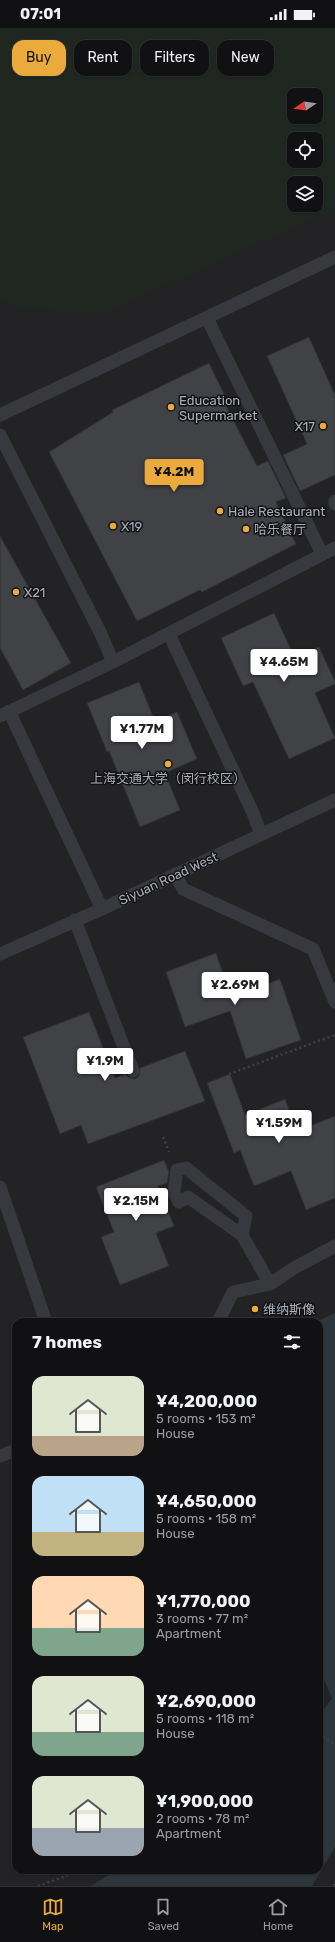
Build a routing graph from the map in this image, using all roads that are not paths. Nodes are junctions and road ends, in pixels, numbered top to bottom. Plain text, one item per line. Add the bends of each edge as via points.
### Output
1 (334, 261) edge
2 (207, 318) junction
3 (0, 415) edge
4 (0, 435) edge
5 (335, 501) edge
6 (335, 504) edge
7 (335, 548) edge
8 (322, 554) junction
9 (170, 634) junction
10 (113, 662) junction
11 (4, 713) edge
12 (335, 800) edge
13 (261, 834) junction
14 (175, 874) junction
15 (102, 908) junction
16 (75, 920) junction
17 (0, 954) edge
18 (335, 1002) edge
19 (133, 1071) dead end
20 (0, 1187) edge
21 (242, 1235) junction
22 (335, 1246) edge
23 (270, 1284) junction
24 (45, 1318) edge
25 (220, 1318) edge
26 (12, 1452) edge
27 (0, 1456) edge

1 - 2 lane
2 - 3 lane
2 - 8 lane
4 - 10 lane
5 - 6 lane
7 - 8 lane
8 - 9 lane
9 - 10 lane
9 - 13 lane
10 - 11 lane
11 - 15 lane
12 - 13 lane, Siyuan Road West
13 - 14 lane, Siyuan Road West
14 - 15 lane, Siyuan Road West
14 - 18 lane via 183,889 313,949
15 - 16 lane, Siyuan Road West
16 - 17 lane, Siyuan Road West
16 - 19 lane
20 - 24 lane
21 - 21 lane via 246,1216 186,1168 177,1170 174,1194 179,1202 188,1197
21 - 23 lane
22 - 23 lane
23 - 25 lane via 233,1292
26 - 27 lane

